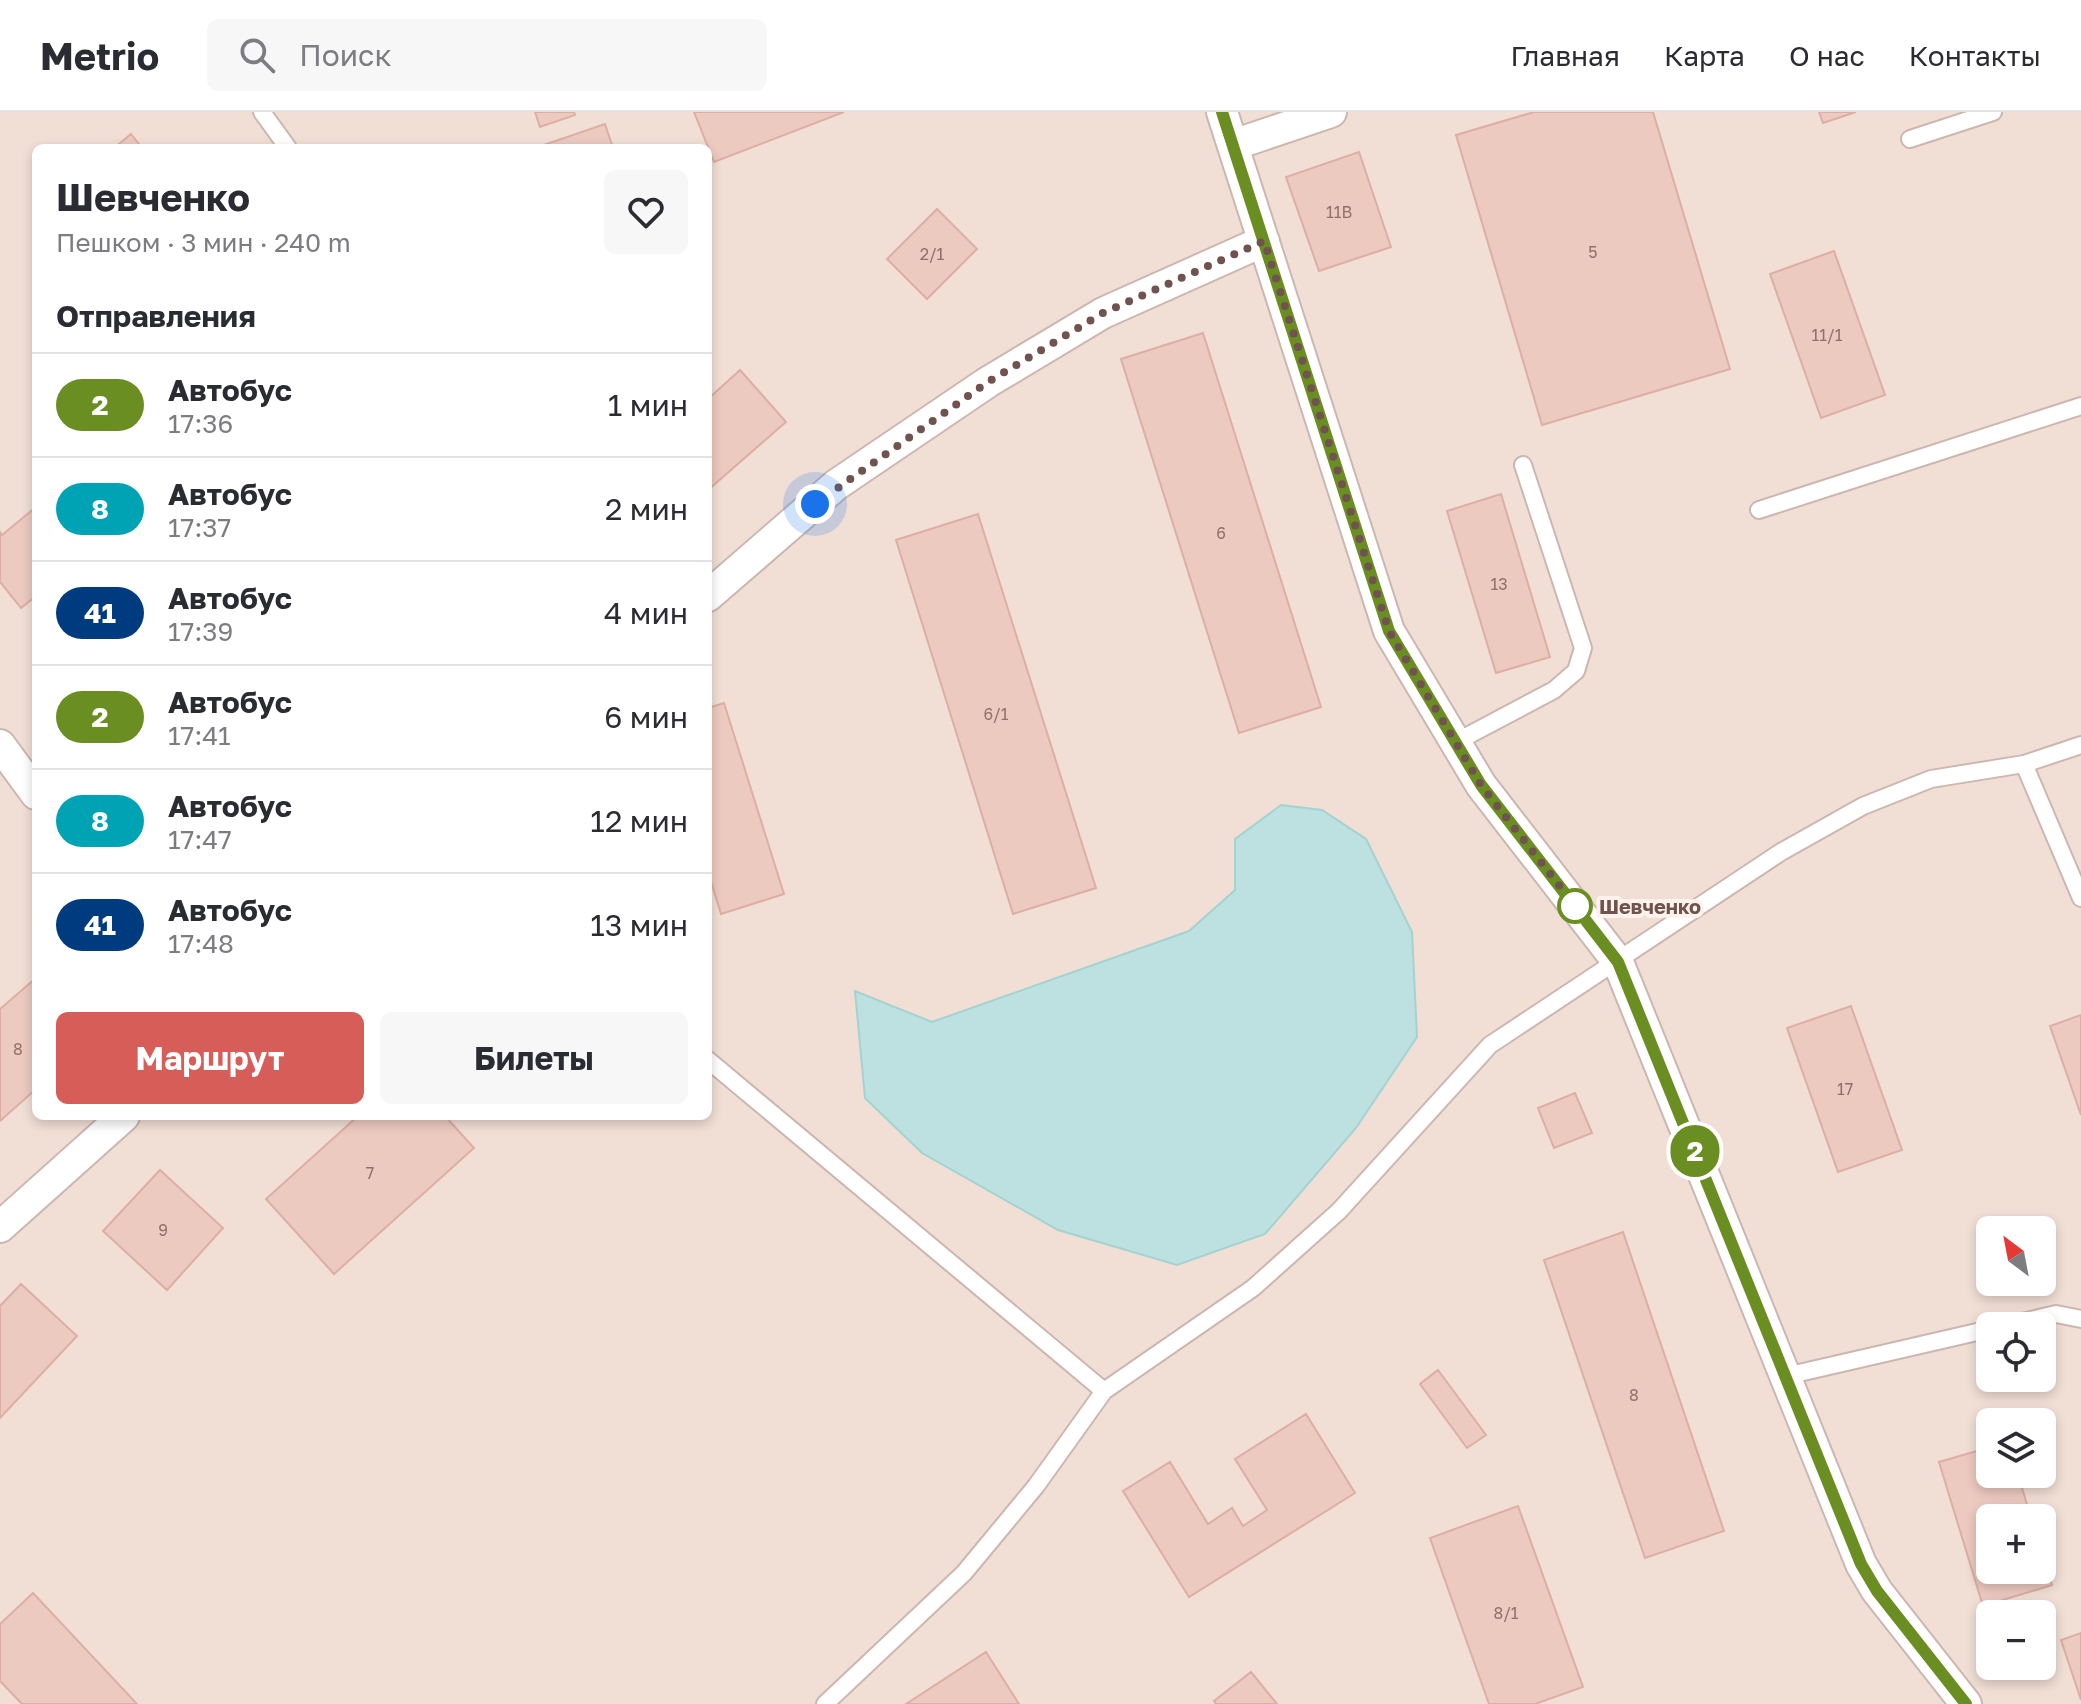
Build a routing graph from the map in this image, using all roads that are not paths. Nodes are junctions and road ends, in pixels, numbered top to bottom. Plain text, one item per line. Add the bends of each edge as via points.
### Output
1 (262, 112) edge
2 (1222, 112) edge
3 (1331, 112) edge
4 (1993, 112) edge
5 (1910, 139) dead end
6 (285, 144) edge
7 (1233, 145) junction
8 (1264, 241) junction
9 (2081, 406) edge
10 (1523, 465) dead end
11 (1759, 510) dead end
12 (712, 593) edge
13 (1454, 743) junction
14 (0, 745) edge
15 (2081, 745) edge
16 (2024, 764) junction
17 (32, 789) edge
18 (2081, 898) edge
19 (1618, 962) junction
20 (712, 1063) edge
21 (120, 1120) edge
22 (0, 1227) edge
23 (2056, 1314) edge
24 (2081, 1319) edge
25 (1976, 1332) edge
26 (1786, 1376) junction
27 (1104, 1391) junction
28 (825, 1704) edge
29 (1966, 1704) edge

1 - 6 lane
2 - 7 street
3 - 7 street
4 - 5 lane
7 - 8 street
8 - 12 street via 1103,313 988,382 836,485
8 - 13 street via 1389,631
9 - 11 lane
10 - 13 lane via 1583,648 1576,671 1554,690
13 - 19 street
14 - 17 street
15 - 16 lane
16 - 18 lane
16 - 19 lane via 1931,779 1863,806 1781,852
19 - 26 street
19 - 27 lane via 1490,1045 1339,1211 1253,1288
20 - 27 lane
21 - 22 street
23 - 24 lane
25 - 26 lane
26 - 29 street via 1861,1564
27 - 28 lane via 1036,1486 964,1573

